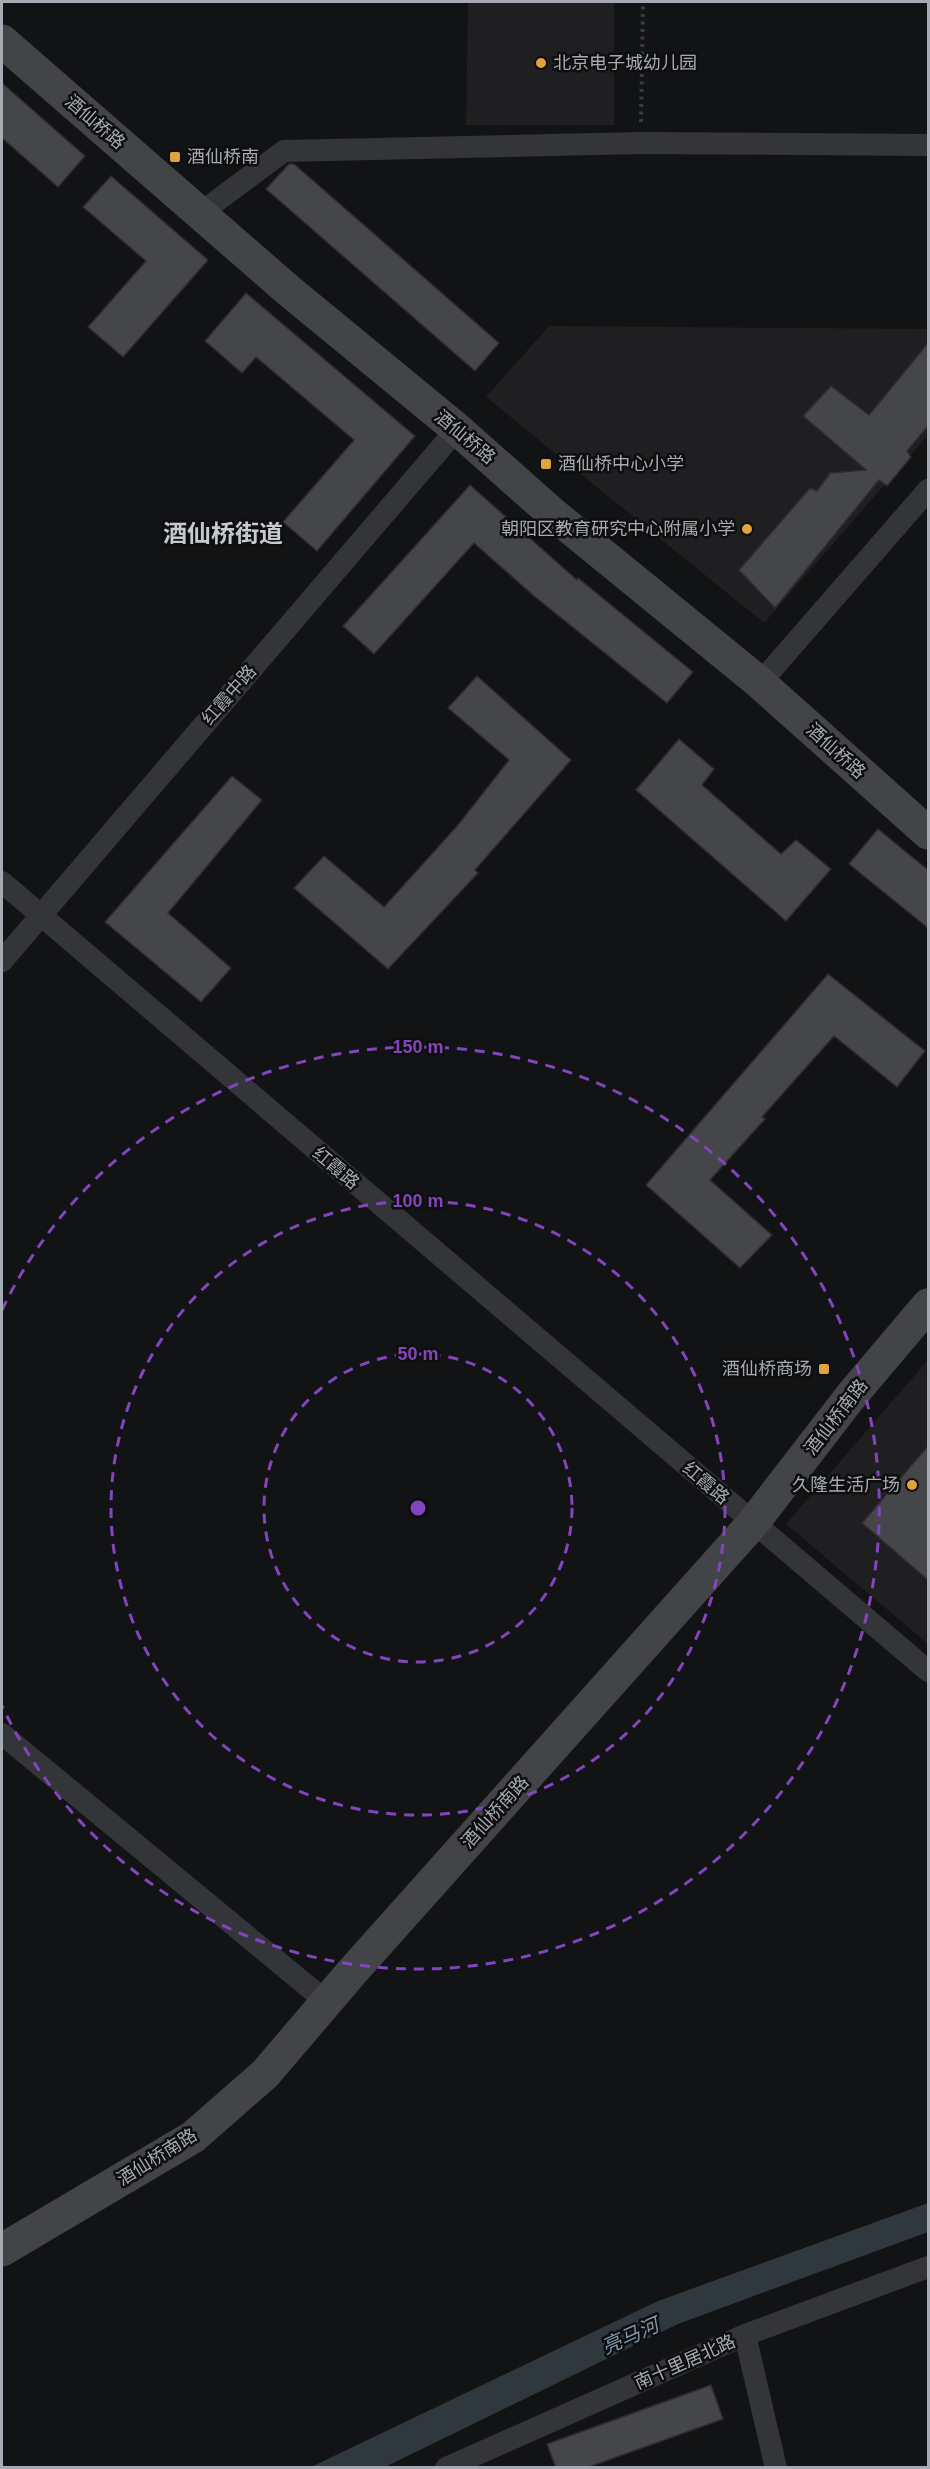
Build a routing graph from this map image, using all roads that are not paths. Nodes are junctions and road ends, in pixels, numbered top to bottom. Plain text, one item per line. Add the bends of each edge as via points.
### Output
1 (2, 41) edge
2 (928, 145) edge
3 (199, 214) junction
4 (457, 429) junction
5 (928, 490) edge
6 (760, 683) junction
7 (928, 833) edge
8 (2, 882) edge
9 (40, 915) junction
10 (2, 961) edge
11 (928, 1305) edge
12 (753, 1523) junction
13 (928, 1671) edge
14 (2, 1734) edge
15 (328, 2003) junction
16 (2, 2250) edge
17 (928, 2267) edge
18 (745, 2335) junction
19 (446, 2468) edge
20 (776, 2468) edge

1 - 3 street, 酒仙桥路
2 - 3 street via 640,143 284,151
3 - 4 street, 酒仙桥路
4 - 6 street, 酒仙桥路
4 - 9 street, 红霞中路
5 - 6 street
6 - 7 street, 酒仙桥路
8 - 9 street, 红霞路
9 - 10 street, 红霞中路
9 - 12 street, 红霞路
11 - 12 street, 酒仙桥南路 via 851,1396
12 - 13 street, 红霞路
12 - 15 street, 酒仙桥南路
14 - 15 street
15 - 16 street, 酒仙桥南路 via 265,2074 193,2137
17 - 18 street, 南十里居北路
18 - 19 street, 南十里居北路
18 - 20 street

